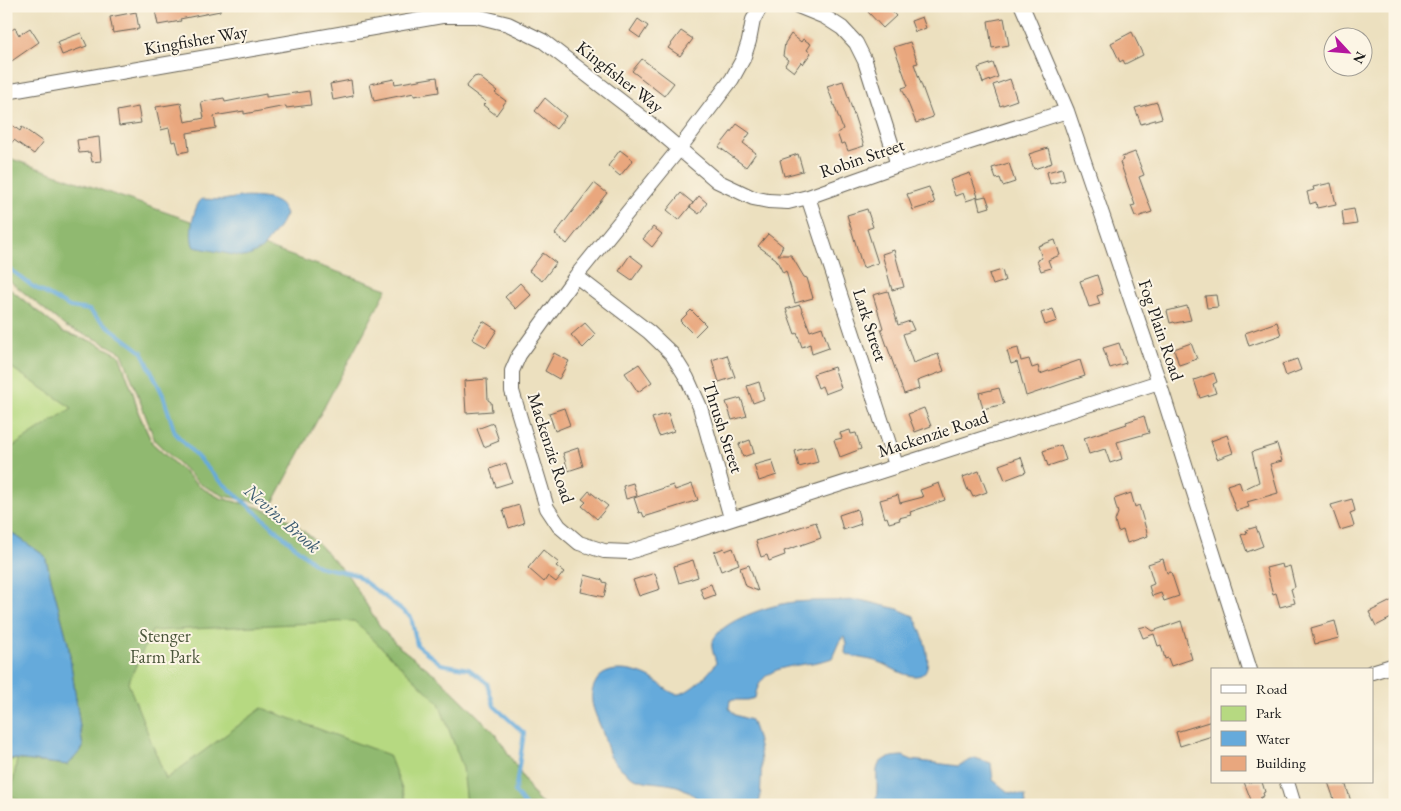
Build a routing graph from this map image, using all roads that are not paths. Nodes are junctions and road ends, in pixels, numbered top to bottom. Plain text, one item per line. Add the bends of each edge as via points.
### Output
1 (761, 6) edge
2 (798, 6) edge
3 (1022, 6) edge
4 (6, 92) edge
5 (1067, 111) junction
6 (679, 149) junction
7 (898, 165) junction
8 (808, 197) junction
9 (576, 276) junction
10 (1159, 382) junction
11 (896, 465) junction
12 (732, 518) junction
13 (1395, 664) edge
14 (1249, 668) edge
15 (1374, 671) edge
16 (1288, 784) edge
17 (1294, 805) edge

1 - 6 street, Mackenzie Road via 753,20 743,59 732,79
2 - 7 street via 825,16 856,43 865,61
3 - 5 street, Fog Plain Road
4 - 6 street, Kingfisher Way via 442,16 476,16 508,24 543,41
5 - 7 street, Robin Street
5 - 10 street, Fog Plain Road
6 - 8 street, Robin Street via 717,181 753,198 788,202
6 - 9 street, Mackenzie Road
7 - 8 street, Robin Street
8 - 11 street, Lark Street
9 - 12 street, Thrush Street via 649,332 672,354 700,407
9 - 12 street, Mackenzie Road via 518,355 512,371 512,391 547,508 559,526 579,543 604,551 629,552
10 - 11 street, Mackenzie Road
10 - 14 street, Fog Plain Road
11 - 12 street, Mackenzie Road
13 - 15 street
16 - 17 street

